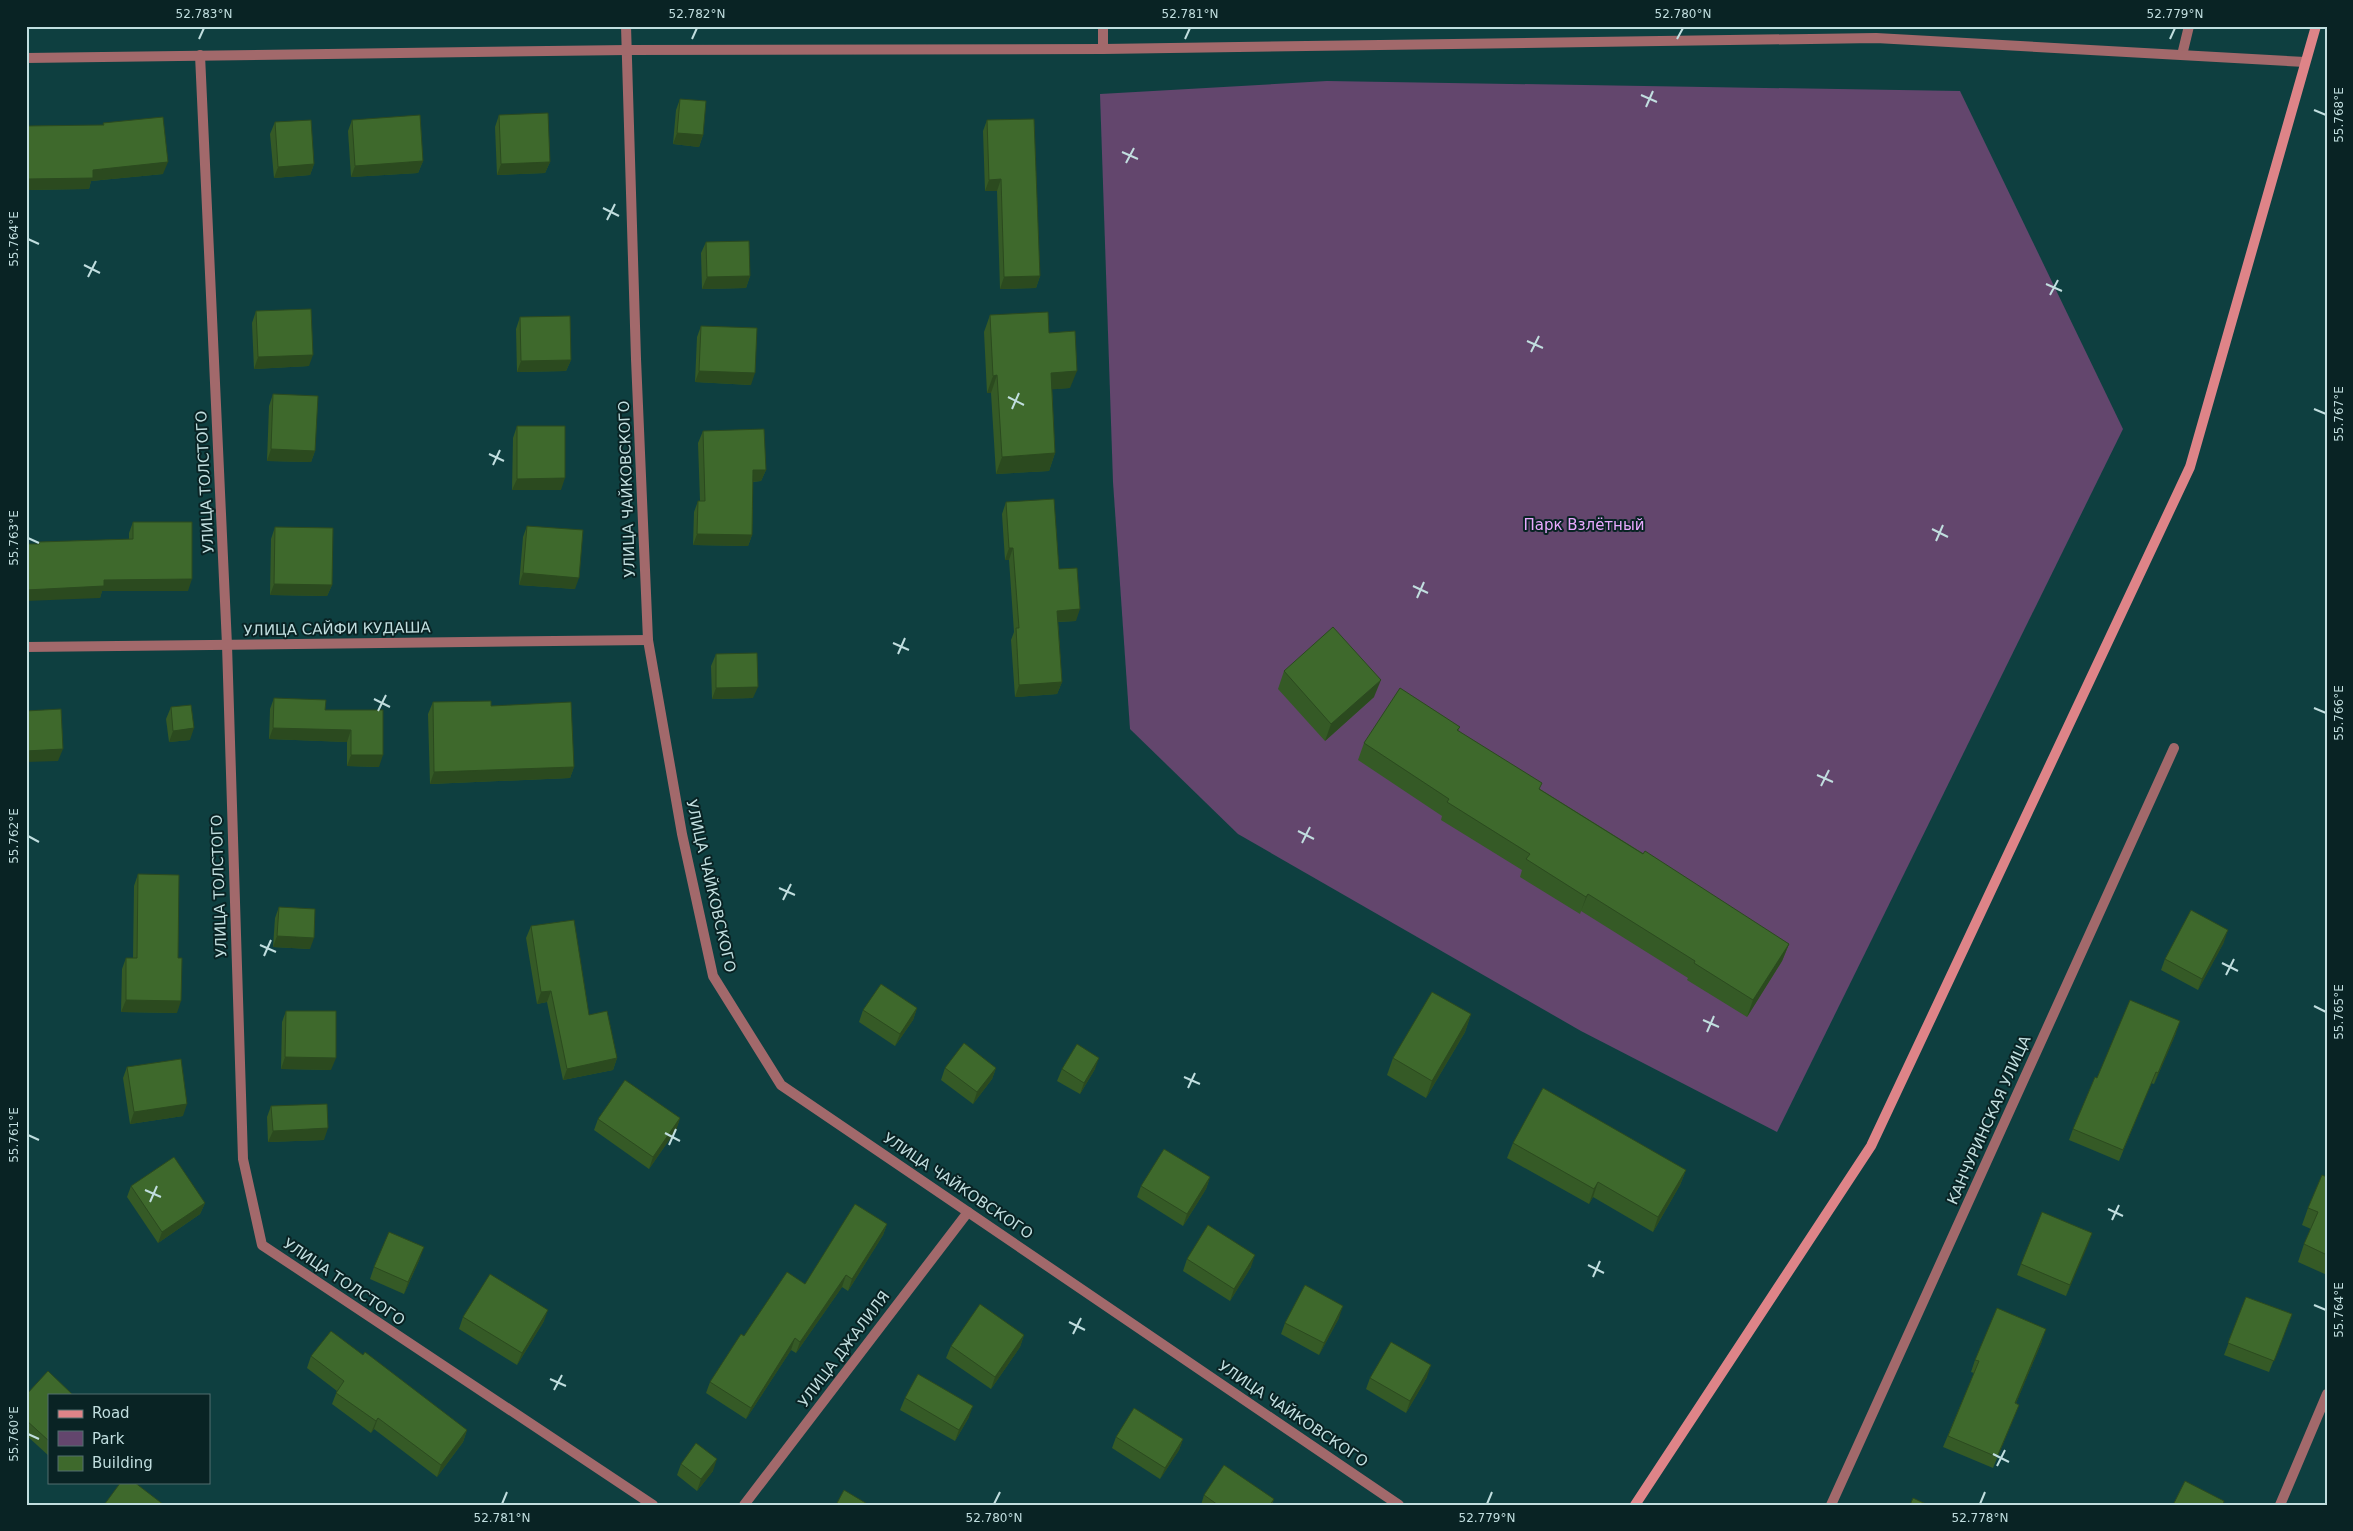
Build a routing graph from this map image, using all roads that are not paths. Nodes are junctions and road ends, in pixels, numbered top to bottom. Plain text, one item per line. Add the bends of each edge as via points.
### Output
1 (626, 26) edge
2 (1103, 26) edge
3 (2189, 26) edge
4 (2316, 26) edge
5 (1103, 48) junction
6 (627, 50) junction
7 (200, 55) junction
8 (2182, 55) junction
9 (26, 58) edge
10 (2305, 62) junction
11 (648, 640) junction
12 (227, 645) junction
13 (26, 647) edge
14 (2174, 748) dead end
15 (968, 1212) junction
16 (2327, 1394) edge
17 (653, 1505) edge
18 (744, 1505) edge
19 (1400, 1505) edge
20 (1635, 1505) edge
21 (1831, 1505) edge
22 (2280, 1505) edge

1 - 6 street, УЛИЦА ЧАЙКОВСКОГО
2 - 5 street
3 - 8 street
4 - 10 main road
5 - 6 street
5 - 8 street via 1876,38
6 - 7 street
6 - 11 street, УЛИЦА ЧАЙКОВСКОГО
7 - 9 street
7 - 12 street, УЛИЦА ТОЛСТОГО
8 - 10 street
10 - 20 main road via 2186,476 1870,1146
11 - 12 street, УЛИЦА САЙФИ КУДАША
11 - 15 street, УЛИЦА ЧАЙКОВСКОГО via 682,834 713,976 781,1084
12 - 13 street, УЛИЦА САЙФИ КУДАША
12 - 17 street, УЛИЦА ТОЛСТОГО via 243,1159 262,1245
14 - 21 street, КАНЧУРИНСКАЯ УЛИЦА
15 - 18 street, УЛИЦА ДЖАЛИЛЯ
15 - 19 street, УЛИЦА ЧАЙКОВСКОГО
16 - 22 street

